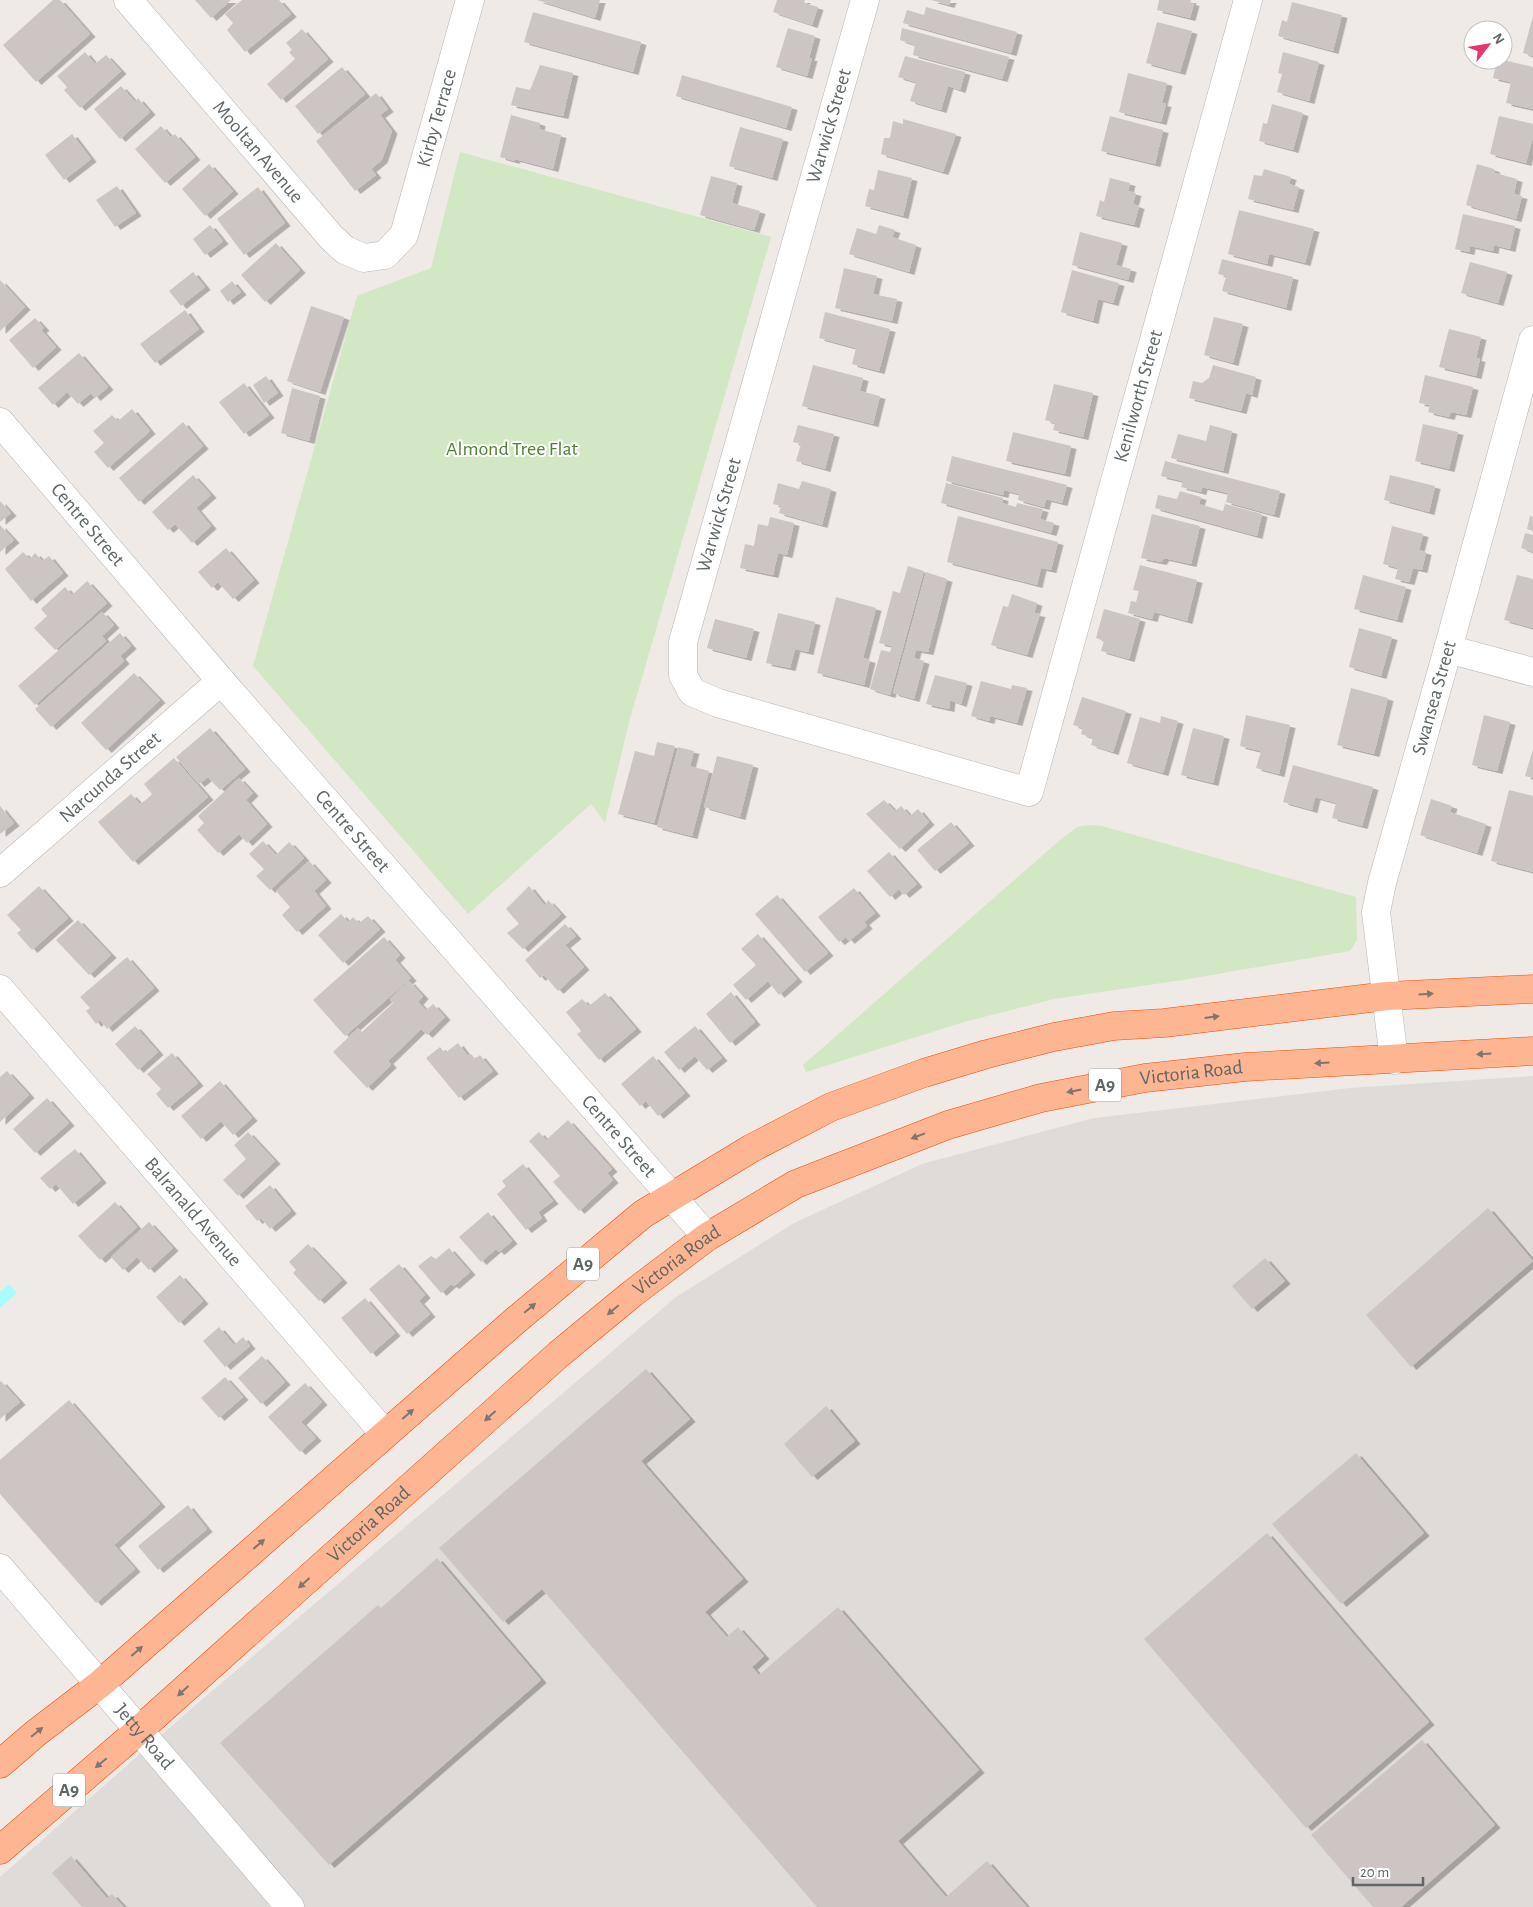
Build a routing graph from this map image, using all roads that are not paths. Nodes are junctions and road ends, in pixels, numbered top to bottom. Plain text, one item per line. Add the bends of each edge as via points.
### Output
1 (128, 0) edge
2 (470, 0) edge
3 (865, 0) edge
4 (1248, 0) edge
5 (404, 235) joint
6 (1533, 340) edge
7 (0, 422) edge
8 (1448, 649) junction
9 (1533, 672) edge
10 (221, 681) junction
11 (1029, 792) joint
12 (0, 873) edge
13 (0, 989) edge
14 (1533, 989) edge
15 (1387, 996) junction
16 (1533, 1051) edge
17 (1394, 1060) junction
18 (672, 1196) junction
19 (707, 1237) junction
20 (385, 1434) junction
21 (0, 1568) edge
22 (100, 1684) junction
23 (138, 1731) junction
24 (0, 1764) edge
25 (0, 1850) edge
26 (290, 1907) edge

1 - 5 street, Mooltan Avenue via 330,237 345,250 364,258 384,255
2 - 5 street, Kirby Terrace
3 - 11 street, Warwick Street via 683,642 683,675 692,692 718,703
4 - 11 street, Kenilworth Street
6 - 8 street, Swansea Street
7 - 10 street, Centre Street
8 - 9 street
8 - 15 street, Swansea Street via 1376,912
10 - 12 street, Narcunda Street
10 - 18 street, Centre Street
13 - 20 street, Balranald Avenue
15 -> 14 highway, A9
15 - 17 street, Swansea Street
18 -> 15 highway, A9 via 752,1148 831,1107 987,1054 1114,1026
16 -> 17 highway, Victoria Road / A9
17 -> 19 highway, Victoria Road / A9 via 1245,1067 1163,1076 1041,1098 948,1125 796,1184
18 - 19 street, Centre Street
20 -> 18 highway, A9 via 582,1264 643,1214
19 -> 23 highway, Victoria Road / A9 via 559,1354
22 -> 20 highway, A9
21 - 22 street, Jetty Road
22 - 23 street, Jetty Road
24 -> 22 highway, A9
23 -> 25 highway, Victoria Road / A9
23 - 26 street, Jetty Road

